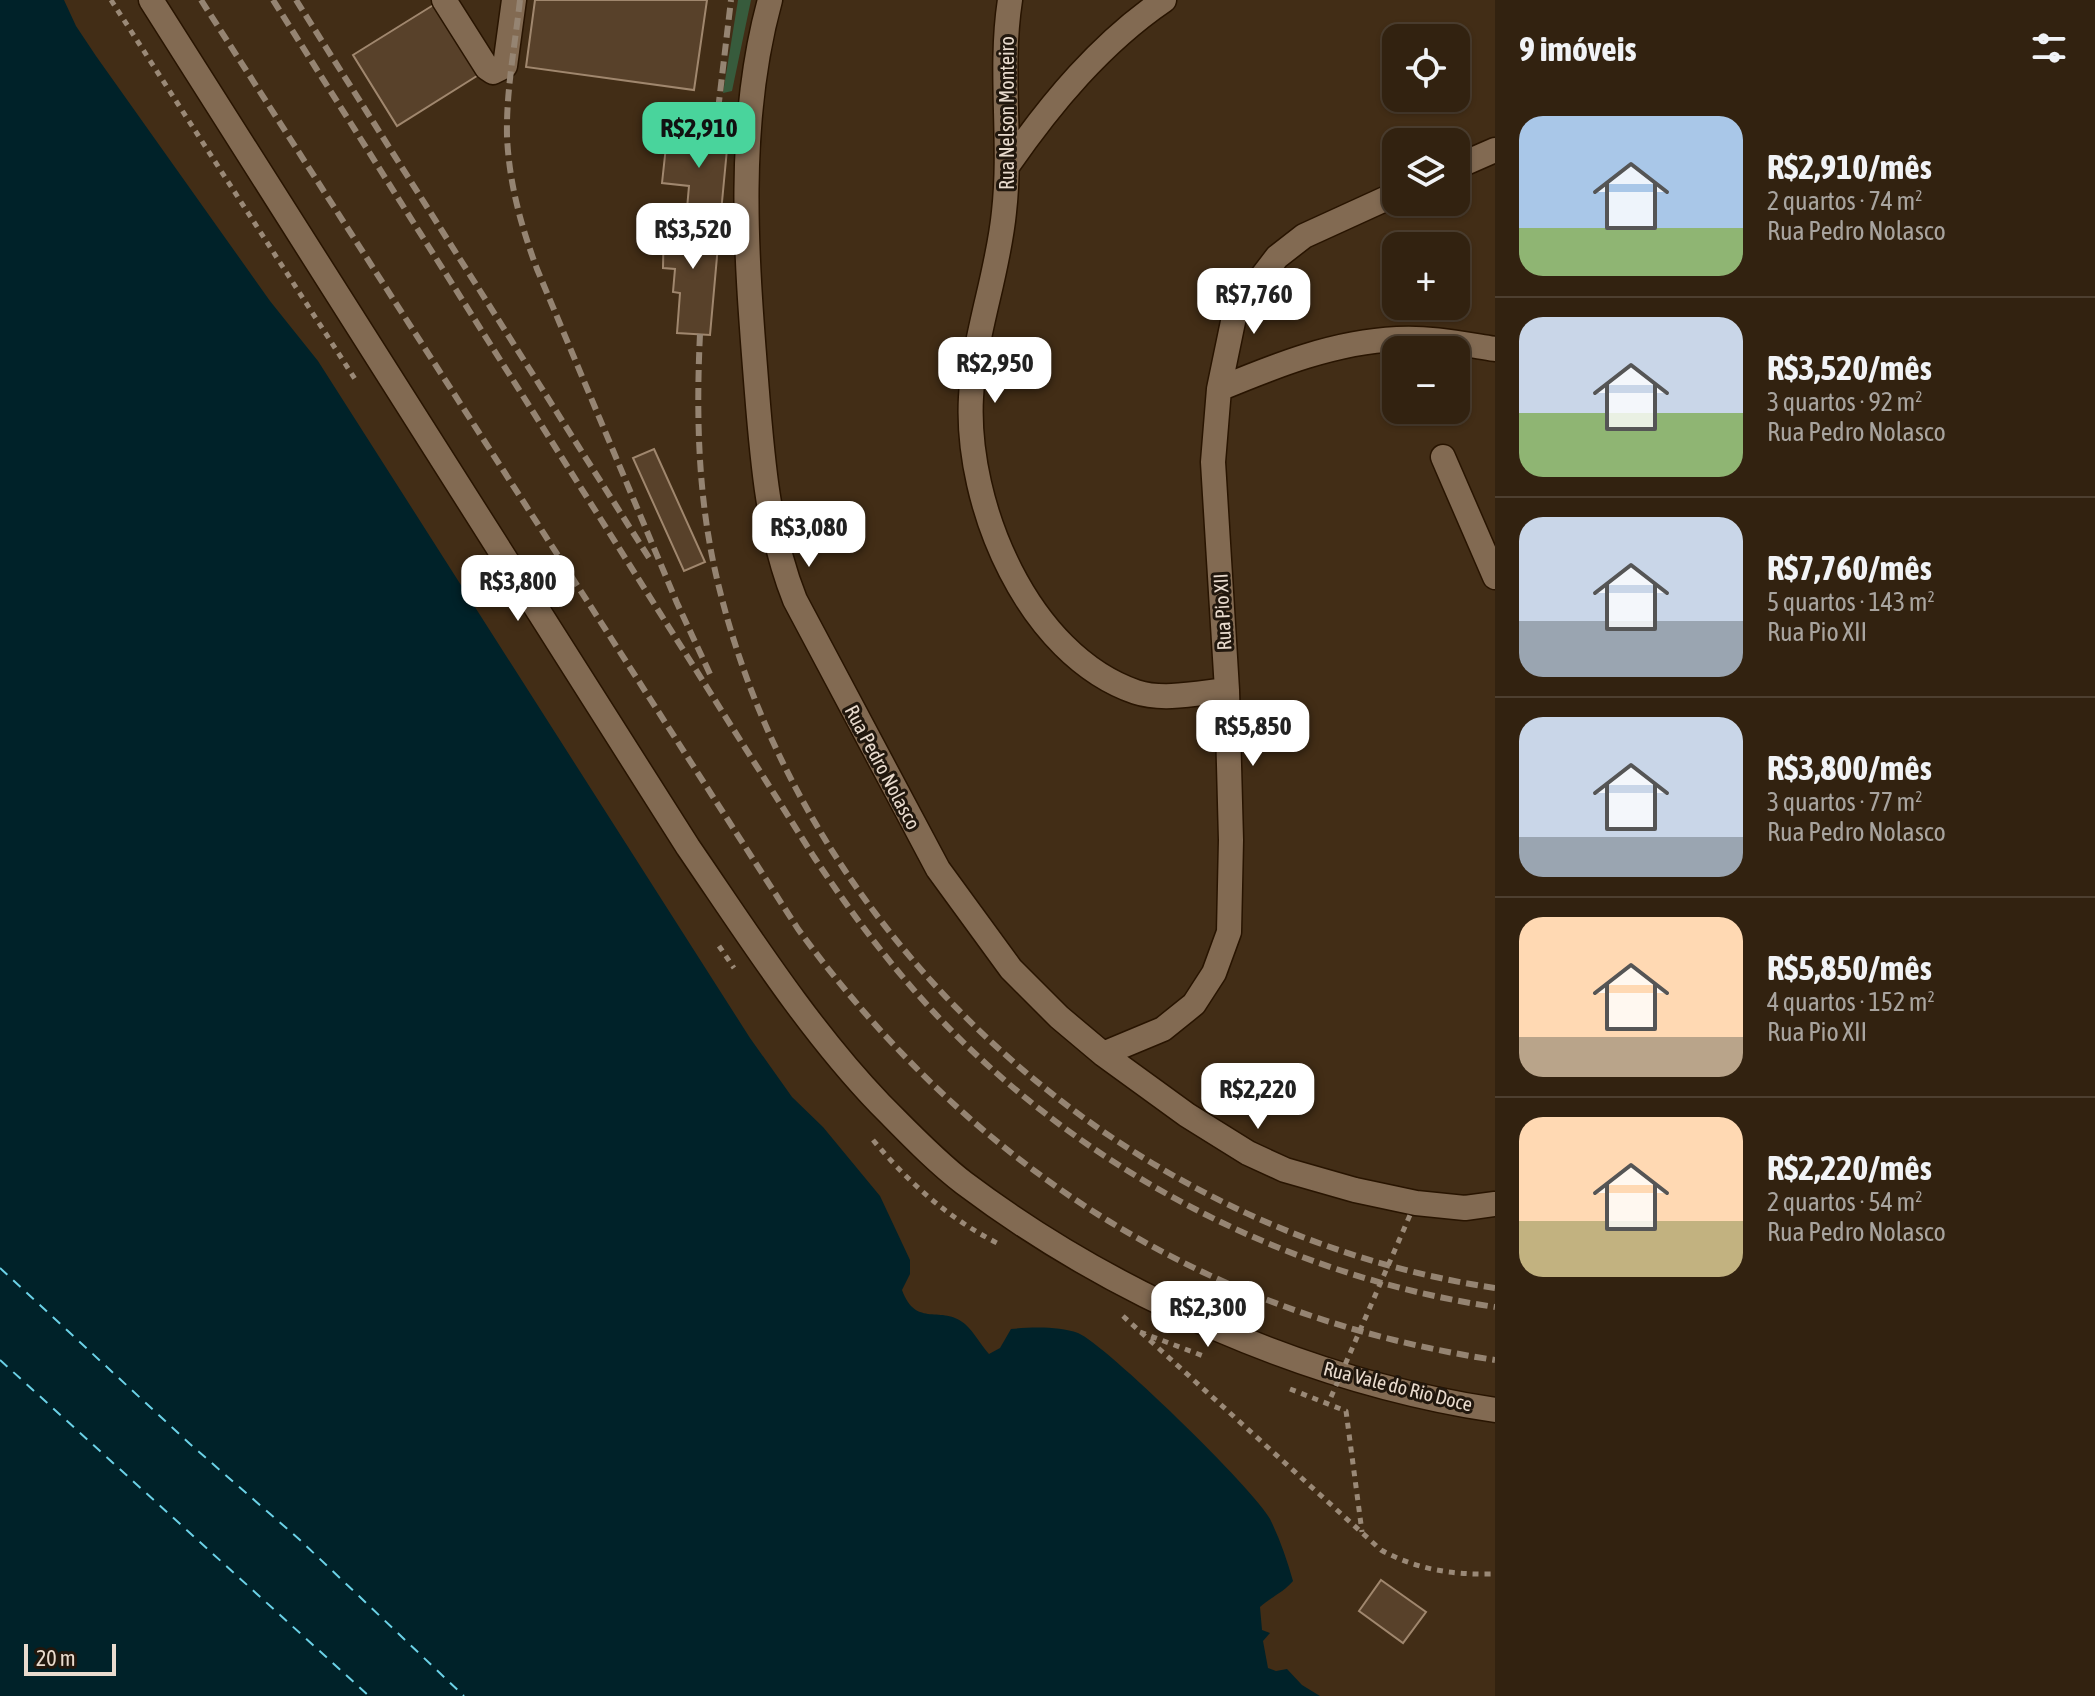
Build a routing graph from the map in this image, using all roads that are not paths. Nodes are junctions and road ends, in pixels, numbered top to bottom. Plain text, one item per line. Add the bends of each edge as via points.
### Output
1 (151, 0) edge
2 (444, 0) edge
3 (514, 0) edge
4 (770, 0) edge
5 (1011, 0) edge
6 (1164, 0) edge
7 (1495, 150) edge
8 (1470, 161) edge
9 (1008, 165) junction
10 (1382, 200) edge
11 (1495, 349) edge
12 (1219, 389) junction
13 (1443, 457) dead end
14 (1495, 577) edge
15 (1227, 690) junction
16 (1103, 1054) junction
17 (1495, 1204) edge
18 (1495, 1410) edge

1 - 18 street, Rua Vale do Rio Doce via 662,806 777,975 878,1102 964,1182 1025,1224 1172,1307 1320,1367 1410,1394
2 - 3 street via 493,72 505,66
4 - 16 street, Rua Pedro Nolasco via 752,97 747,201 760,428 772,528 783,568 938,869 1011,969
5 - 9 street, Rua Nelson Monteiro via 1003,59
6 - 9 street via 1084,69
7 - 8 street
9 - 15 street, Rua Nelson Monteiro via 1002,230 976,345 971,399 972,445 994,533 1050,633 1108,679 1138,693
10 - 12 street, Rua Pio XII via 1304,236 1277,257 1235,312
11 - 12 street via 1398,338 1353,343
12 - 15 street, Rua Pio XII via 1213,462
13 - 14 street
15 - 16 street, Rua Pio XII via 1229,932 1214,973 1194,1004 1163,1029
16 - 17 street, Rua Pedro Nolasco via 1220,1136 1285,1170 1416,1203 1465,1208

